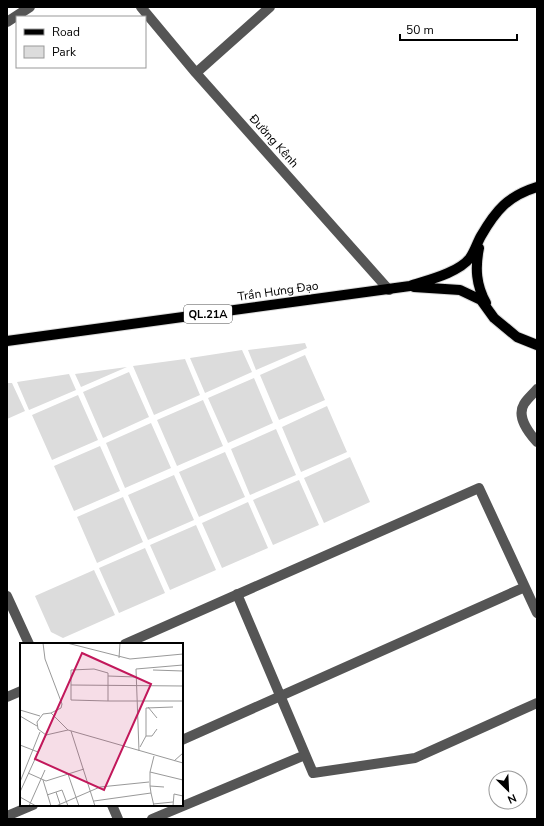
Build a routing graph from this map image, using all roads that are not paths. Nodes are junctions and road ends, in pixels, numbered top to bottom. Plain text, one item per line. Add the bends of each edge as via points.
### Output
1 (30, 7) edge
2 (141, 7) edge
3 (270, 7) edge
4 (16, 16) edge
5 (16, 16) edge
6 (7, 22) edge
7 (196, 73) junction
8 (537, 187) edge
9 (482, 236) junction
10 (410, 286) junction
11 (389, 290) junction
12 (494, 318) junction
13 (7, 341) edge
14 (537, 345) edge
15 (537, 389) edge
16 (537, 442) edge
17 (525, 587) junction
18 (237, 594) junction
19 (7, 596) edge
20 (537, 613) edge
21 (29, 643) edge
22 (127, 643) edge
23 (20, 691) edge
24 (280, 696) junction
25 (7, 697) edge
26 (537, 703) edge
27 (183, 740) edge
28 (305, 755) junction
29 (31, 806) edge
30 (112, 806) edge
31 (7, 816) edge
32 (118, 819) edge
33 (152, 819) edge

1 - 4 street
2 - 7 street, Đường Kênh
3 - 7 street
5 - 6 street
7 - 11 street, Đường Kênh
8 - 9 main road via 515,196 495,213
9 - 10 main road via 470,258 454,270
9 - 12 main road via 476,262 480,292
10 - 11 main road, Trần Hưng Đạo / QL.21A
10 - 12 main road via 460,290 481,300
11 - 13 main road, Trần Hưng Đạo / QL.21A
12 - 14 main road via 517,337
15 - 16 street via 523,405 522,417 529,434
17 - 18 street via 479,488
17 - 20 street
17 - 24 street
18 - 22 street
18 - 24 street
19 - 21 street
23 - 25 street
24 - 27 street
24 - 28 street
26 - 28 street via 415,758 313,773
28 - 33 street
29 - 31 street
30 - 32 street

